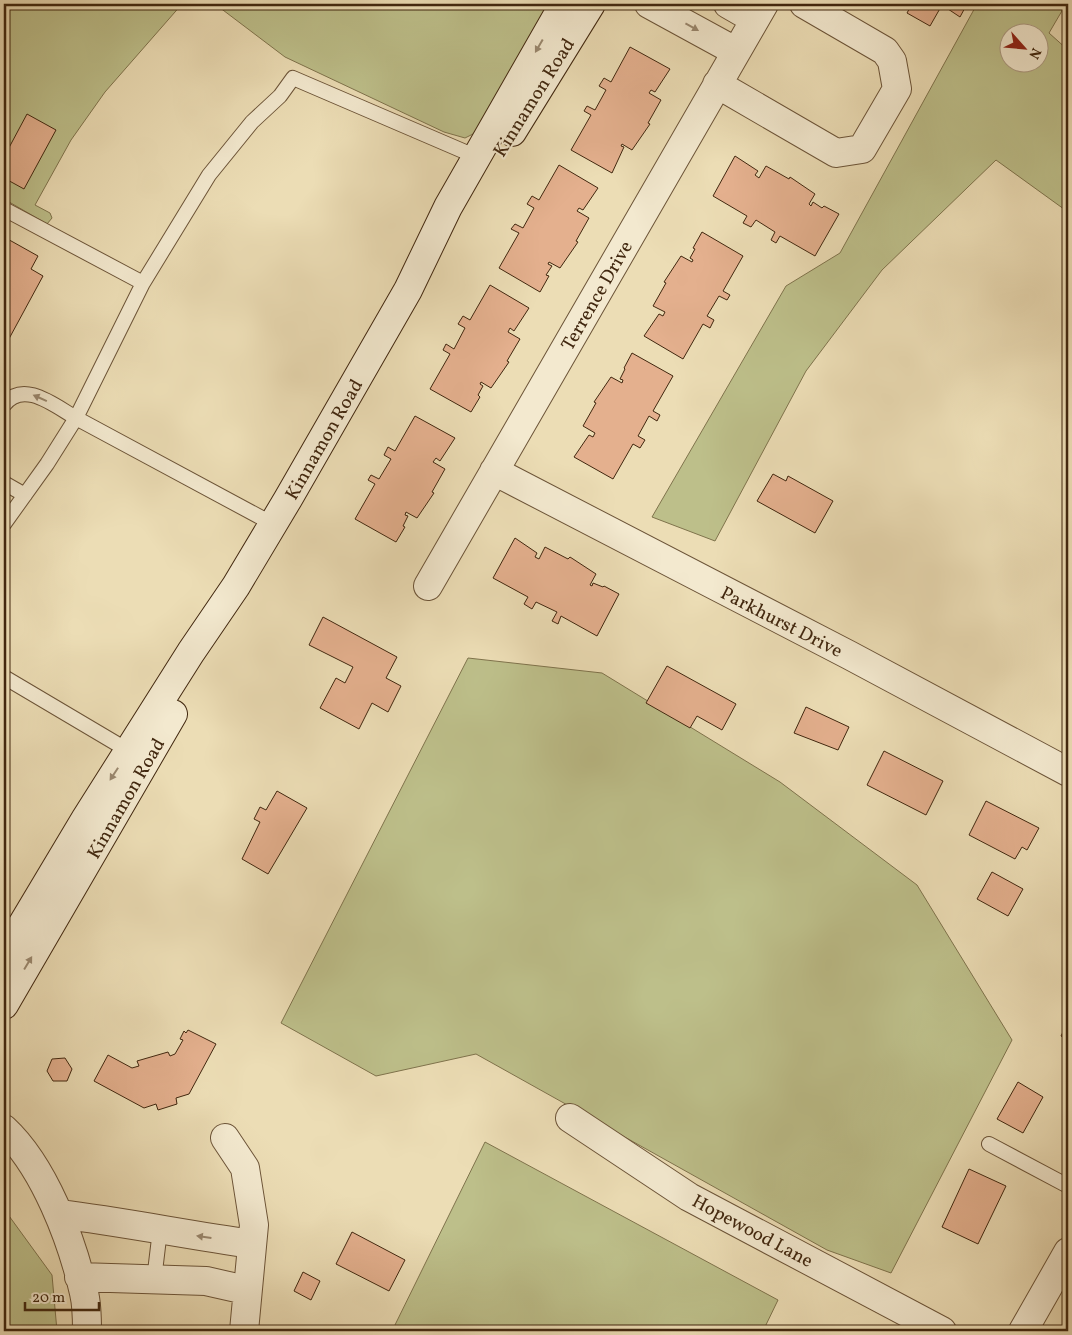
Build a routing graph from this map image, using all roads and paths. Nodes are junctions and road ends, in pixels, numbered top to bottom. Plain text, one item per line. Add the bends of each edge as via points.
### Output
1 (564, 4) edge
2 (591, 4) edge
3 (649, 4) edge
4 (728, 4) edge
5 (804, 4) edge
6 (759, 11) edge
7 (735, 52) junction
8 (717, 84) junction
9 (477, 157) junction
10 (4, 209) edge
11 (144, 283) junction
12 (408, 290) junction
13 (4, 405) edge
14 (76, 418) junction
15 (494, 471) junction
16 (4, 483) edge
17 (25, 495) junction
18 (4, 524) edge
19 (273, 524) junction
20 (236, 586) junction
21 (428, 586) dead end
22 (4, 676) edge
23 (129, 751) junction
24 (1068, 772) edge
25 (4, 955) edge
26 (4, 1005) edge
27 (570, 1118) dead end
28 (4, 1129) edge
29 (225, 1138) dead end
30 (989, 1144) dead end
31 (1068, 1186) edge
32 (59, 1214) junction
33 (160, 1230) junction
34 (252, 1244) junction
35 (1068, 1252) edge
36 (79, 1278) junction
37 (154, 1280) junction
38 (246, 1290) junction
39 (88, 1331) edge
40 (244, 1331) edge
41 (942, 1331) edge
42 (1023, 1331) edge

1 -> 9 street, Kinnamon Road
2 - 12 street, Kinnamon Road via 461,216
3 -> 7 street
4 - 6 street
5 - 8 street via 885,51 892,61 897,89 862,149 836,153
6 - 7 street, Terrence Drive
7 - 8 street, Terrence Drive
8 - 15 street, Terrence Drive
9 - 11 lane via 293,78 209,175
9 - 12 street, Kinnamon Road via 438,226
10 - 11 lane
11 - 14 lane
12 - 19 street, Kinnamon Road
14 -> 13 lane via 26,393 12,396
14 - 17 lane
14 - 19 lane
15 - 21 street, Terrence Drive
15 - 24 street, Parkhurst Drive
16 - 17 lane
17 - 18 lane
19 - 20 street, Kinnamon Road
20 - 23 street, Kinnamon Road via 190,652
26 -> 20 street, Kinnamon Road via 169,720
22 - 23 lane
23 -> 25 street, Kinnamon Road
27 - 41 street, Hopewood Lane via 689,1197
28 - 32 street via 33,1165
29 - 34 street via 245,1168 254,1225
30 - 31 lane
32 - 33 street via 122,1221
32 - 36 street
34 -> 33 street
33 - 37 lane
34 - 38 street
35 - 42 street
36 - 37 street
36 - 39 street via 85,1294
37 - 38 street via 206,1281
38 - 40 street

